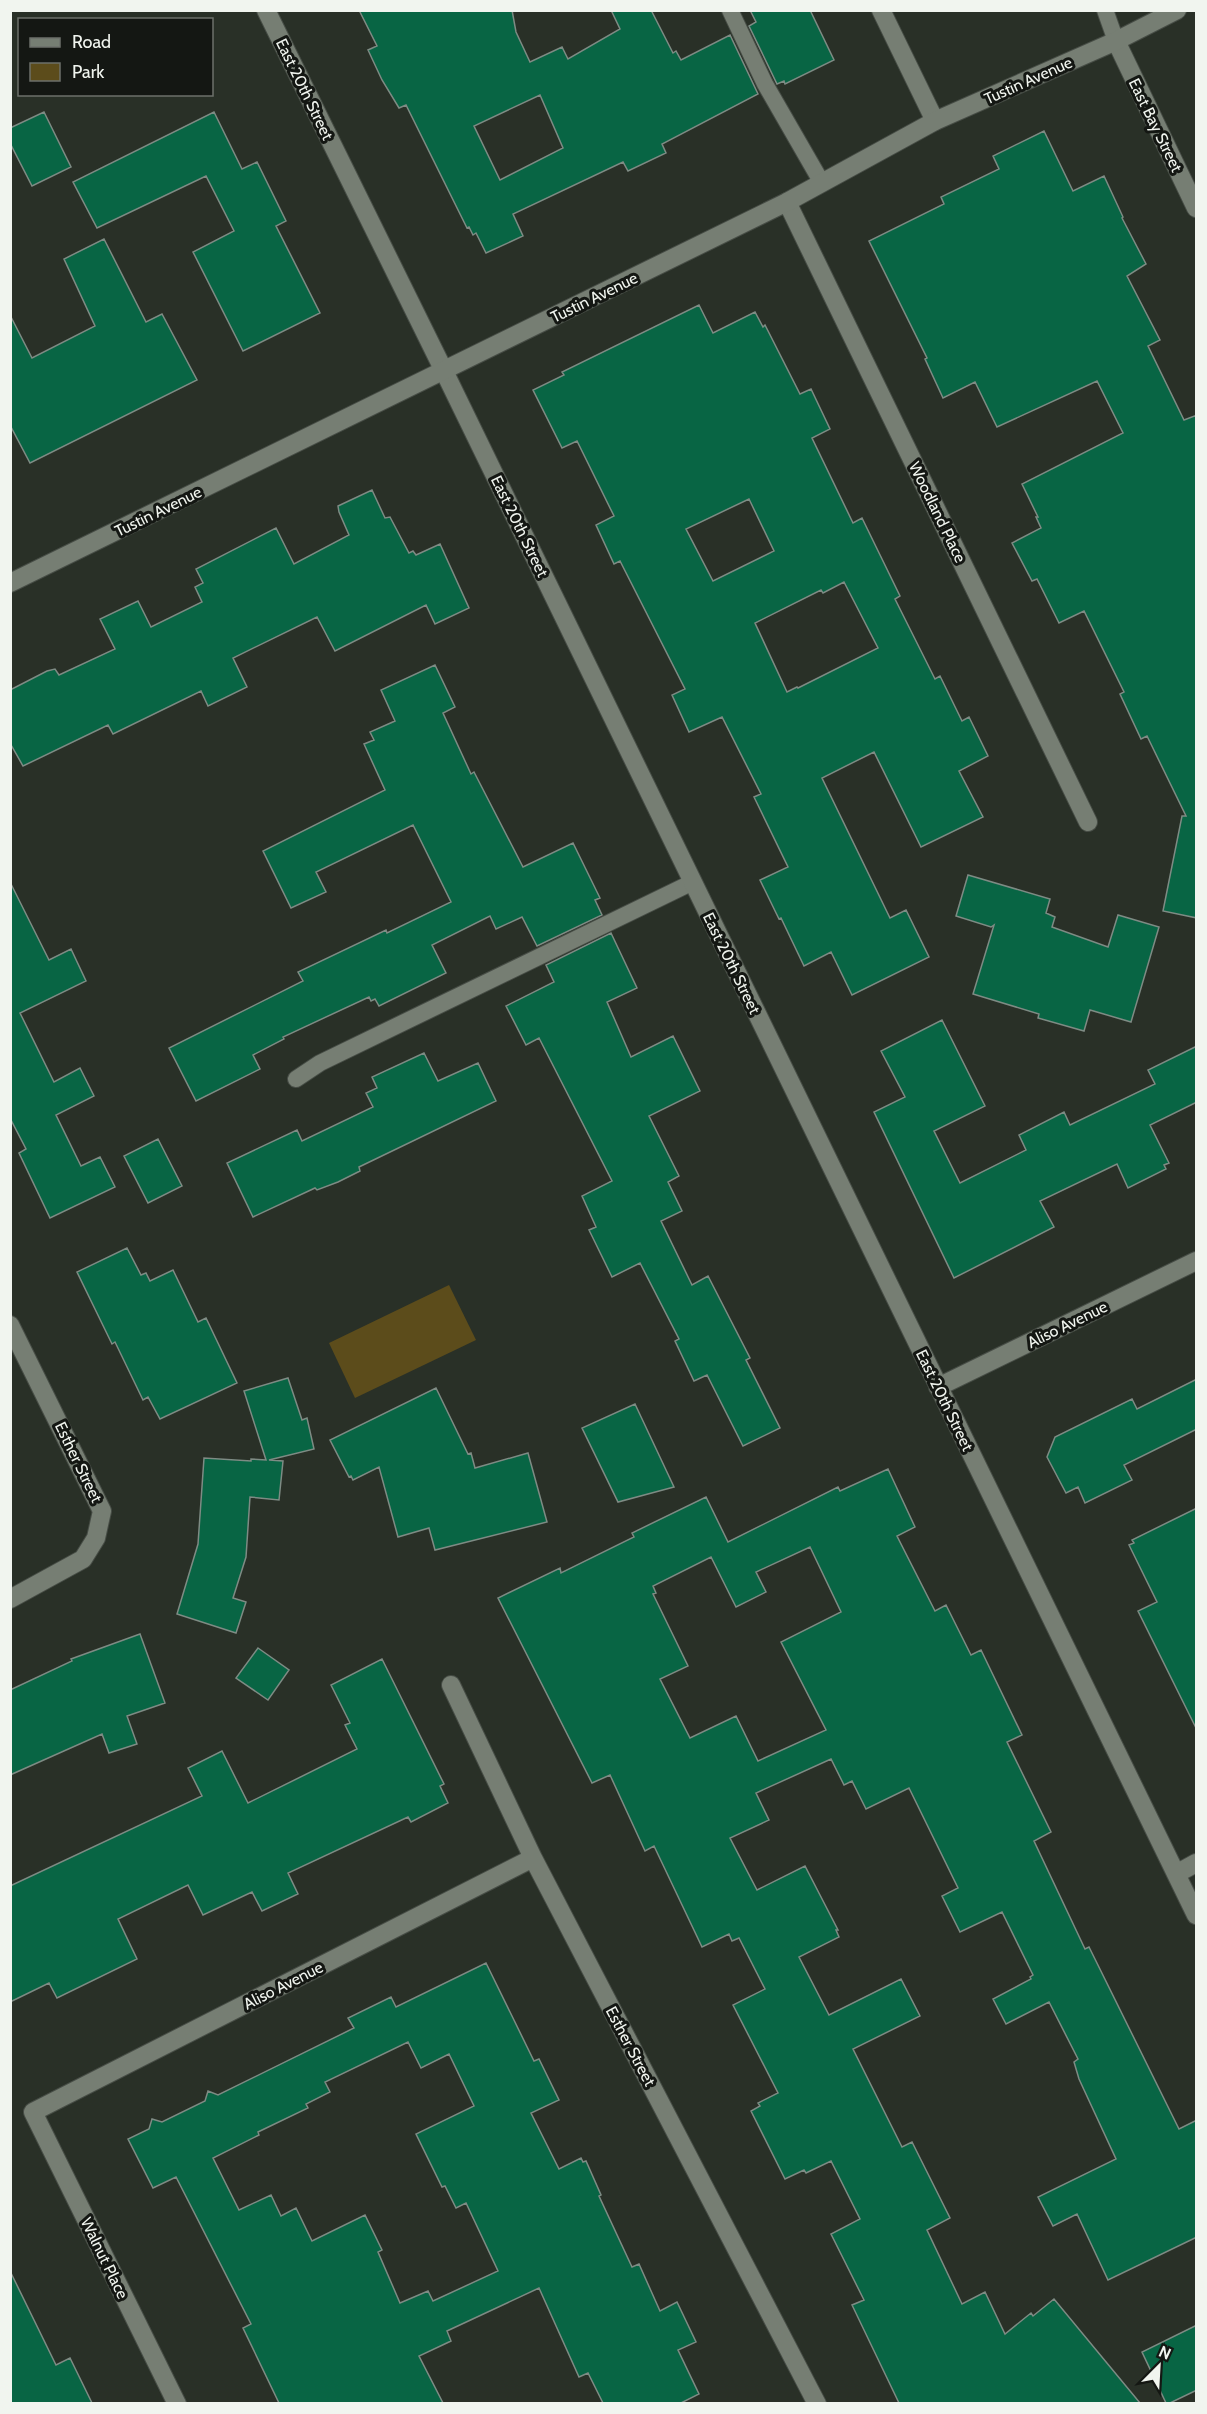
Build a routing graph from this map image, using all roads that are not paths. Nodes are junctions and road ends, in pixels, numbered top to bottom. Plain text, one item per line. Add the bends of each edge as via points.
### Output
1 (267, 10) edge
2 (730, 10) edge
3 (881, 10) edge
4 (1105, 10) edge
5 (1177, 10) edge
6 (1116, 41) junction
7 (935, 121) junction
8 (822, 183) junction
9 (787, 202) junction
10 (1197, 208) edge
11 (444, 371) junction
12 (10, 583) edge
13 (1088, 822) dead end
14 (693, 882) junction
15 (296, 1079) dead end
16 (1197, 1261) edge
17 (10, 1325) edge
18 (938, 1387) junction
19 (10, 1599) edge
20 (451, 1685) dead end
21 (533, 1858) junction
22 (1197, 1863) edge
23 (1176, 1874) junction
24 (1197, 1916) edge
25 (33, 2112) joint
26 (177, 2403) edge
27 (817, 2403) edge

1 - 11 street, East 20th Street
2 - 8 lane via 765,84
3 - 7 street
4 - 6 lane
5 - 6 street, Tustin Avenue
6 - 7 street, Tustin Avenue
6 - 10 street, East Bay Street
7 - 8 street, Tustin Avenue
8 - 9 street, Tustin Avenue
9 - 11 street, Tustin Avenue
9 - 13 street, Woodland Place
11 - 12 street, Tustin Avenue
11 - 14 street, East 20th Street
14 - 15 lane via 320,1063
14 - 18 street, East 20th Street
16 - 18 street, Aliso Avenue
17 - 19 street, Esther Street via 102,1511 96,1538 83,1559
18 - 23 street, East 20th Street
20 - 21 street, Esther Street
21 - 25 street, Aliso Avenue
21 - 27 street, Esther Street
22 - 23 street
23 - 24 street, East 20th Street
25 - 26 street, Walnut Place

